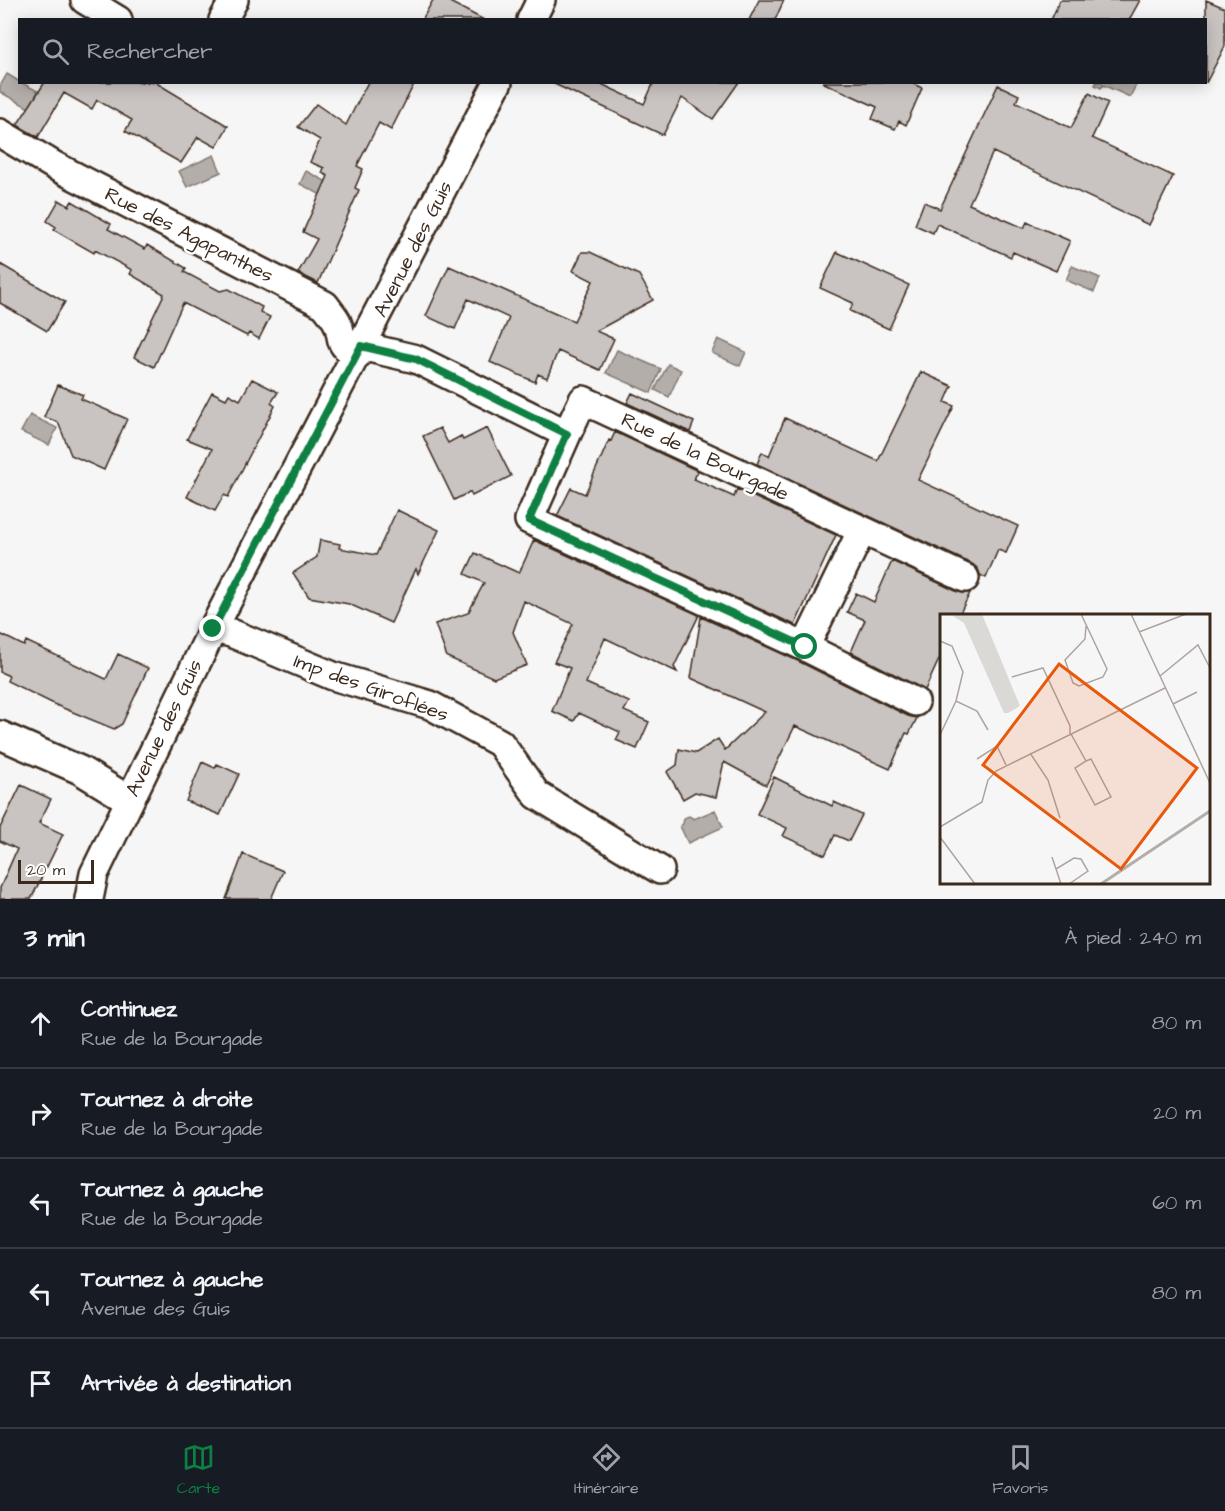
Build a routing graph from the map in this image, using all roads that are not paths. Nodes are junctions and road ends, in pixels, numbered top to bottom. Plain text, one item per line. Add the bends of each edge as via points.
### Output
1 (85, 0) edge
2 (234, 0) edge
3 (541, 0) edge
4 (115, 18) edge
5 (224, 18) edge
6 (532, 18) edge
7 (497, 84) edge
8 (0, 133) edge
9 (360, 350) junction
10 (567, 434) junction
11 (862, 530) junction
12 (965, 578) dead end
13 (213, 629) junction
14 (805, 647) junction
15 (915, 702) dead end
16 (0, 735) edge
17 (129, 800) junction
18 (660, 870) dead end
19 (89, 899) edge

1 - 4 street
2 - 5 street
3 - 6 street
7 - 9 street, Avenue des Guis
8 - 9 street, Rue des Agapanthes via 55,166 326,305 338,324 340,340 348,350
9 - 10 street via 416,359
9 - 13 street, Avenue des Guis
10 - 11 street, Rue de la Bourgade via 583,400
10 - 14 street, Rue de la Bourgade via 529,520
11 - 12 street, Rue de la Bourgade
11 - 14 street
13 - 17 street, Avenue des Guis
13 - 18 street, Imp des Giroflées via 333,676 430,705 500,743 537,795
14 - 15 street, Rue de la Bourgade
16 - 17 street via 80,770
17 - 19 street, Avenue des Guis via 94,874

